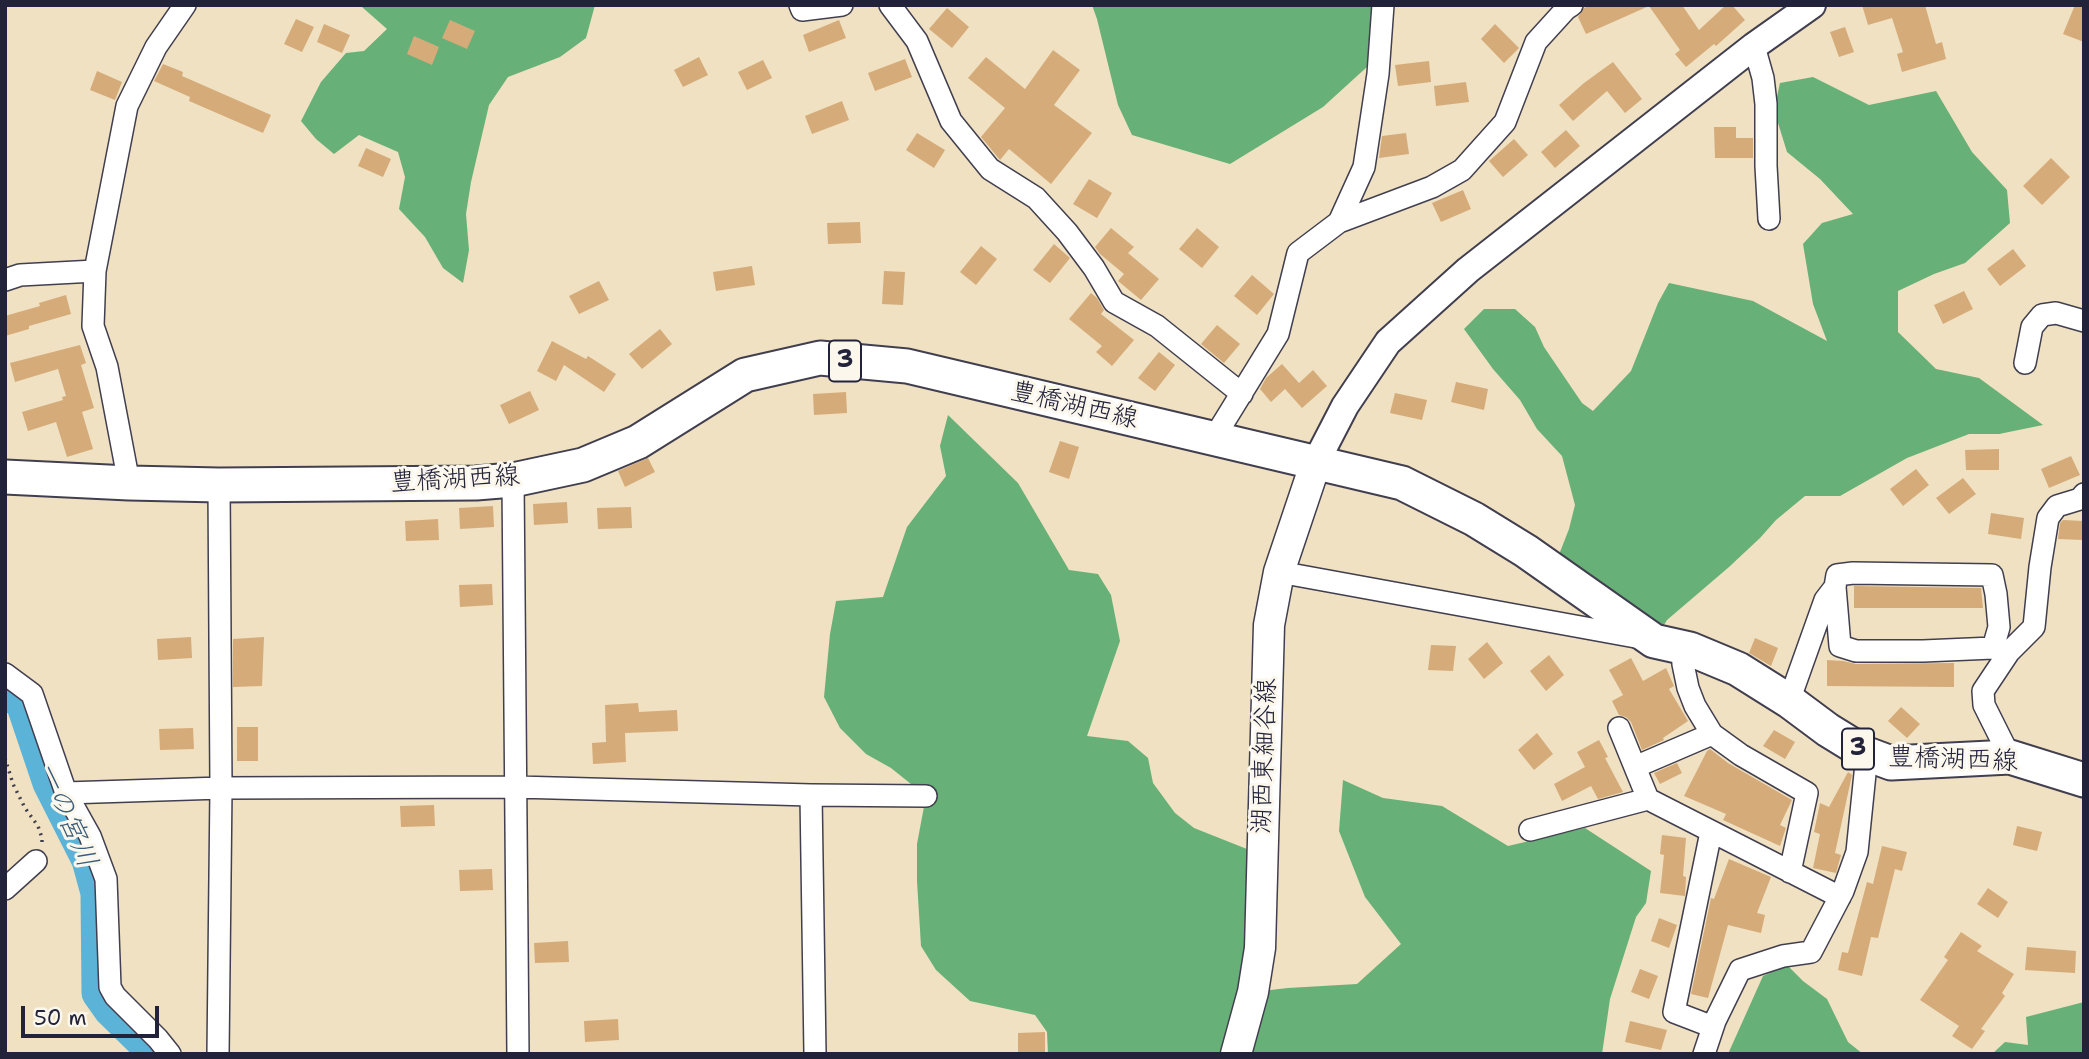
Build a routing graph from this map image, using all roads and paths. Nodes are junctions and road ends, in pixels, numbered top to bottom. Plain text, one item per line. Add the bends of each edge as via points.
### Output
1 (185, 5) edge
2 (800, 5) edge
3 (842, 5) edge
4 (890, 5) edge
5 (1382, 5) edge
6 (1572, 5) edge
7 (1812, 5) edge
8 (1754, 46) junction
9 (1769, 219) dead end
10 (1339, 222) junction
11 (95, 271) junction
12 (5, 280) edge
13 (2084, 321) edge
14 (2025, 363) dead end
15 (1242, 394) junction
16 (1214, 438) junction
17 (1316, 462) junction
18 (5, 477) edge
19 (513, 480) junction
20 (129, 483) junction
21 (219, 485) junction
22 (2084, 494) edge
23 (1279, 572) junction
24 (1835, 587) junction
25 (1668, 644) junction
26 (5, 674) edge
27 (1790, 701) junction
28 (1619, 728) dead end
29 (1712, 734) junction
30 (1867, 754) junction
31 (2010, 757) junction
32 (5, 758) edge
33 (1635, 767) junction
34 (2084, 780) edge
35 (221, 788) junction
36 (517, 788) junction
37 (66, 793) junction
38 (811, 795) junction
39 (926, 796) dead end
40 (1648, 799) junction
41 (1530, 830) dead end
42 (1711, 832) junction
43 (36, 861) joint
44 (1790, 872) junction
45 (5, 890) edge
46 (1840, 897) junction
47 (1713, 1027) junction
48 (170, 1054) edge
49 (218, 1054) edge
50 (518, 1054) edge
51 (815, 1054) edge
52 (1236, 1054) edge
53 (1704, 1054) edge

1 - 11 street via 156,47 127,106
2 - 3 street via 802,10
4 - 15 street via 917,41 951,121 990,169 1036,198 1067,232 1114,302 1157,326
5 - 10 street via 1378,74 1364,167
6 - 10 street via 1536,42 1505,122 1462,170 1432,187
7 - 8 street
8 - 9 street via 1766,104
8 - 17 street via 1468,270 1388,342 1345,406
10 - 15 street via 1298,253 1278,334
11 - 12 street
11 - 20 street via 93,326 107,368
13 - 14 street via 2056,313 2042,315 2032,327
15 - 16 street
16 - 17 main road, 豊橋湖西線 / 3
16 - 19 main road, 豊橋湖西線 / 3 via 907,366 820,358 744,375 638,442 583,465
17 - 23 main road, 湖西東細谷線
17 - 25 main road, 豊橋湖西線 / 3 via 1402,483 1474,519
18 - 20 main road, 豊橋湖西線 / 3
19 - 21 main road, 豊橋湖西線 / 3
19 - 36 street
20 - 21 main road, 豊橋湖西線 / 3
21 - 35 street
22 - 31 street via 2057,506 2048,518 2034,627 2009,652 1983,691 1984,705
23 - 25 street
23 - 52 main road, 湖西東細谷線 via 1269,625 1260,948
24 - 24 street via 1840,646 1856,651 1993,648 1999,627 1992,575 1853,573 1837,575
24 - 27 street via 1825,600
25 - 27 main road, 豊橋湖西線 / 3 via 1738,669
25 - 29 street via 1683,664 1695,706
26 - 37 street via 32,694
27 - 30 main road, 豊橋湖西線 / 3
28 - 33 street
29 - 33 street
29 - 44 street via 1807,793
30 - 31 main road, 豊橋湖西線 / 3 via 1891,763
30 - 46 street via 1857,852
31 - 34 main road, 豊橋湖西線 / 3
32 - 43 path via 13,784 42,838 42,855
33 - 40 street
35 - 36 street
35 - 37 street
35 - 49 street
36 - 38 street
36 - 50 street
37 - 48 street via 90,836 106,879 110,987
38 - 39 street
38 - 51 street
40 - 41 street
40 - 42 street
42 - 44 street
42 - 47 street via 1674,1012
43 - 45 street
44 - 46 street
46 - 47 street via 1811,953 1783,956 1740,970
47 - 53 street

